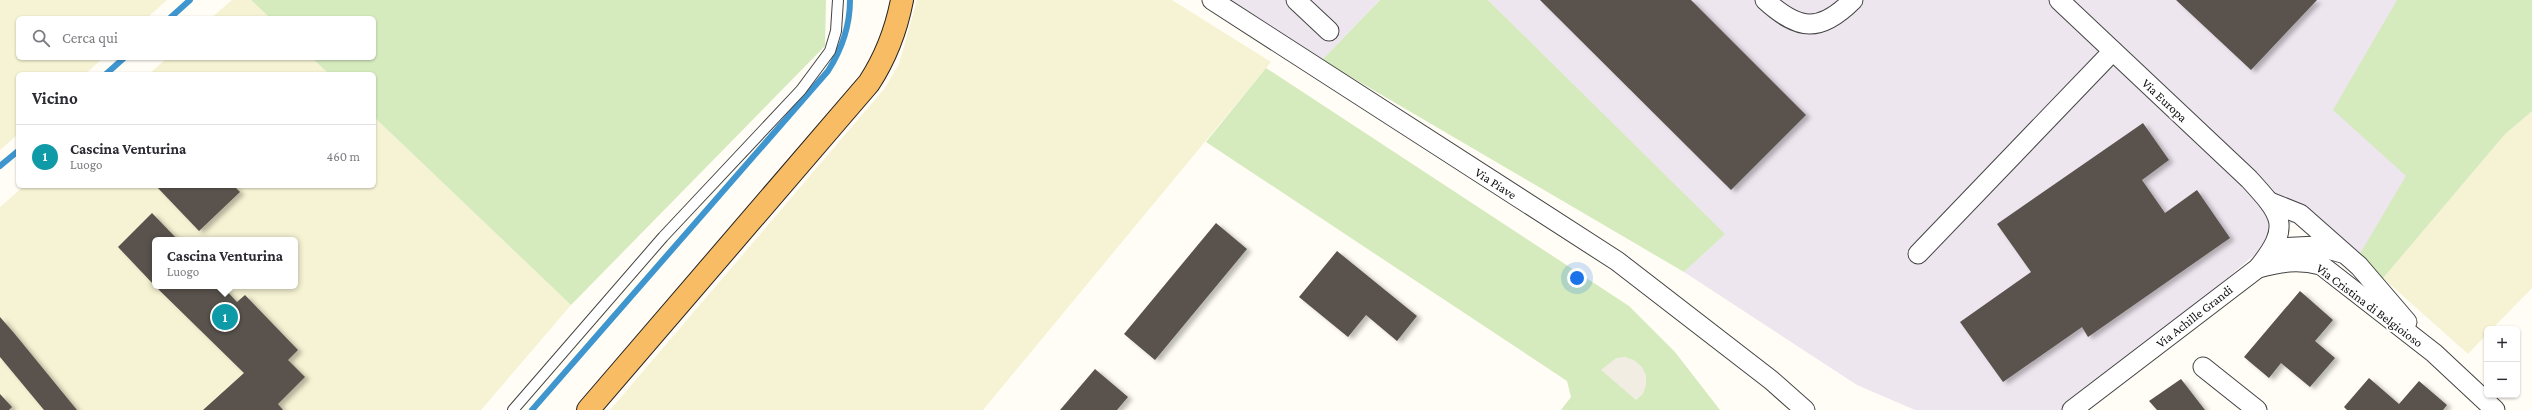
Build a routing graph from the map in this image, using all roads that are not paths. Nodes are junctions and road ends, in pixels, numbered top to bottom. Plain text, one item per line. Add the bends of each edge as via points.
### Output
1 (838, 0) edge
2 (893, 0) edge
3 (902, 0) edge
4 (1212, 0) edge
5 (1296, 0) edge
6 (1788, 0) edge
7 (1853, 0) edge
8 (2059, 0) edge
9 (1765, 1) edge
10 (897, 23) junction
11 (1329, 31) dead end
12 (2113, 51) junction
13 (2270, 202) junction
14 (2274, 248) junction
15 (1918, 254) dead end
16 (2346, 254) junction
17 (2258, 268) junction
18 (2434, 353) junction
19 (2203, 367) dead end
20 (1771, 380) junction
21 (513, 410) edge
22 (588, 410) edge
23 (1805, 410) edge
24 (1820, 410) edge
25 (2072, 410) edge
26 (2257, 410) edge
27 (2495, 410) edge

1 - 21 lane via 836,31 830,51 801,90 663,237
2 - 10 highway
3 - 10 highway
4 - 20 street, Via Piave via 1617,261
5 - 11 street
6 - 9 street
7 - 9 street via 1842,11 1824,22 1806,26 1795,22
8 - 12 street, Via Europa
10 - 22 highway via 882,63 869,83
12 - 13 street, Via Europa
12 - 15 street
13 - 14 street, Via Achille Grandi via 2279,219
13 - 16 street, Via Cristina di Belgioioso via 2300,214
14 - 16 street, Via Cristina di Belgioioso via 2317,246
14 - 17 street, Via Achille Grandi
16 - 18 street, Via Cristina di Belgioioso
17 - 18 street, Via Cristina di Belgioioso via 2304,260 2321,265
17 - 25 street, Via Achille Grandi
18 - 27 street, Via Cristina di Belgioioso
19 - 26 street
20 - 23 street, Via Piave
20 - 24 street, Via Piave

